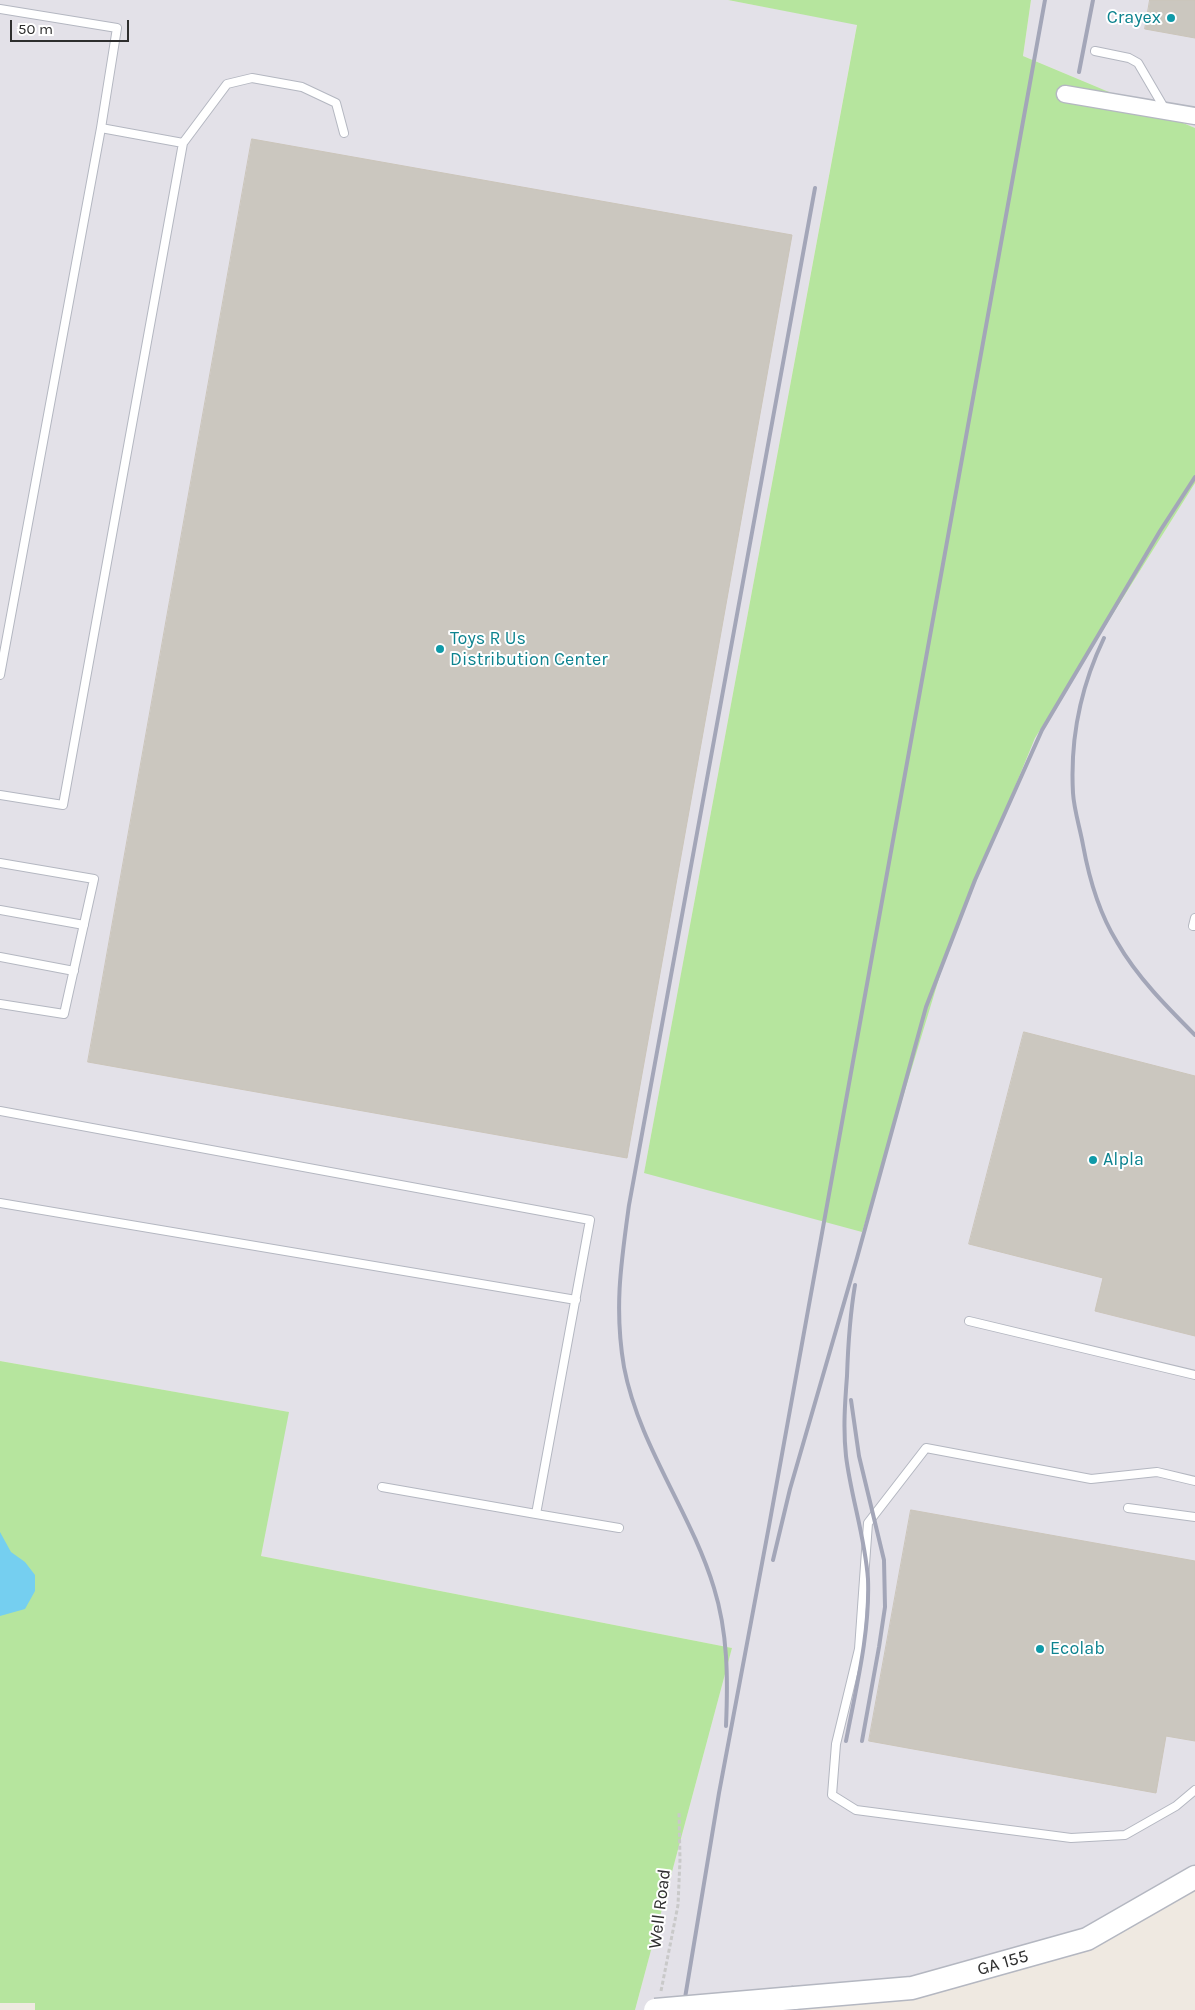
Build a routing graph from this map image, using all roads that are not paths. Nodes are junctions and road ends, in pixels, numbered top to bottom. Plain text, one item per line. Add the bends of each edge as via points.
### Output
1 (0, 9) edge
2 (1095, 51) dead end
3 (1065, 94) dead end
4 (1166, 111) junction
5 (1195, 116) edge
6 (102, 128) junction
7 (344, 133) dead end
8 (183, 143) junction
9 (0, 674) edge
10 (0, 794) edge
11 (0, 863) edge
12 (0, 910) edge
13 (1195, 918) edge
14 (84, 925) junction
15 (1195, 926) edge
16 (0, 957) edge
17 (74, 971) junction
18 (0, 1004) edge
19 (0, 1111) edge
20 (0, 1203) edge
21 (576, 1300) junction
22 (969, 1321) dead end
23 (1195, 1375) edge
24 (1195, 1481) edge
25 (382, 1487) dead end
26 (1128, 1508) dead end
27 (536, 1514) junction
28 (1195, 1517) edge
29 (619, 1528) dead end
30 (1195, 1790) edge
31 (1195, 1877) edge
32 (657, 2003) edge

1 - 6 lane via 117,28
2 - 4 lane via 1138,63
3 - 4 street
4 - 5 street
6 - 8 lane
6 - 9 lane
7 - 8 lane via 336,103 302,88 252,78 227,84
8 - 10 lane via 63,805
11 - 14 lane via 94,879
12 - 14 lane
13 - 15 lane
14 - 17 lane
16 - 17 lane
17 - 18 lane via 64,1014
19 - 21 lane via 590,1220
20 - 21 lane
21 - 27 lane
22 - 23 lane
24 - 30 lane via 1157,1472 1091,1479 926,1448 868,1523 859,1649 836,1744 832,1795 856,1810 1071,1838 1125,1835 1176,1806
25 - 27 lane
26 - 28 lane
27 - 29 lane
31 - 32 main road, GA 155 / GA 155, bridge via 1087,1939 912,1988 794,1998

